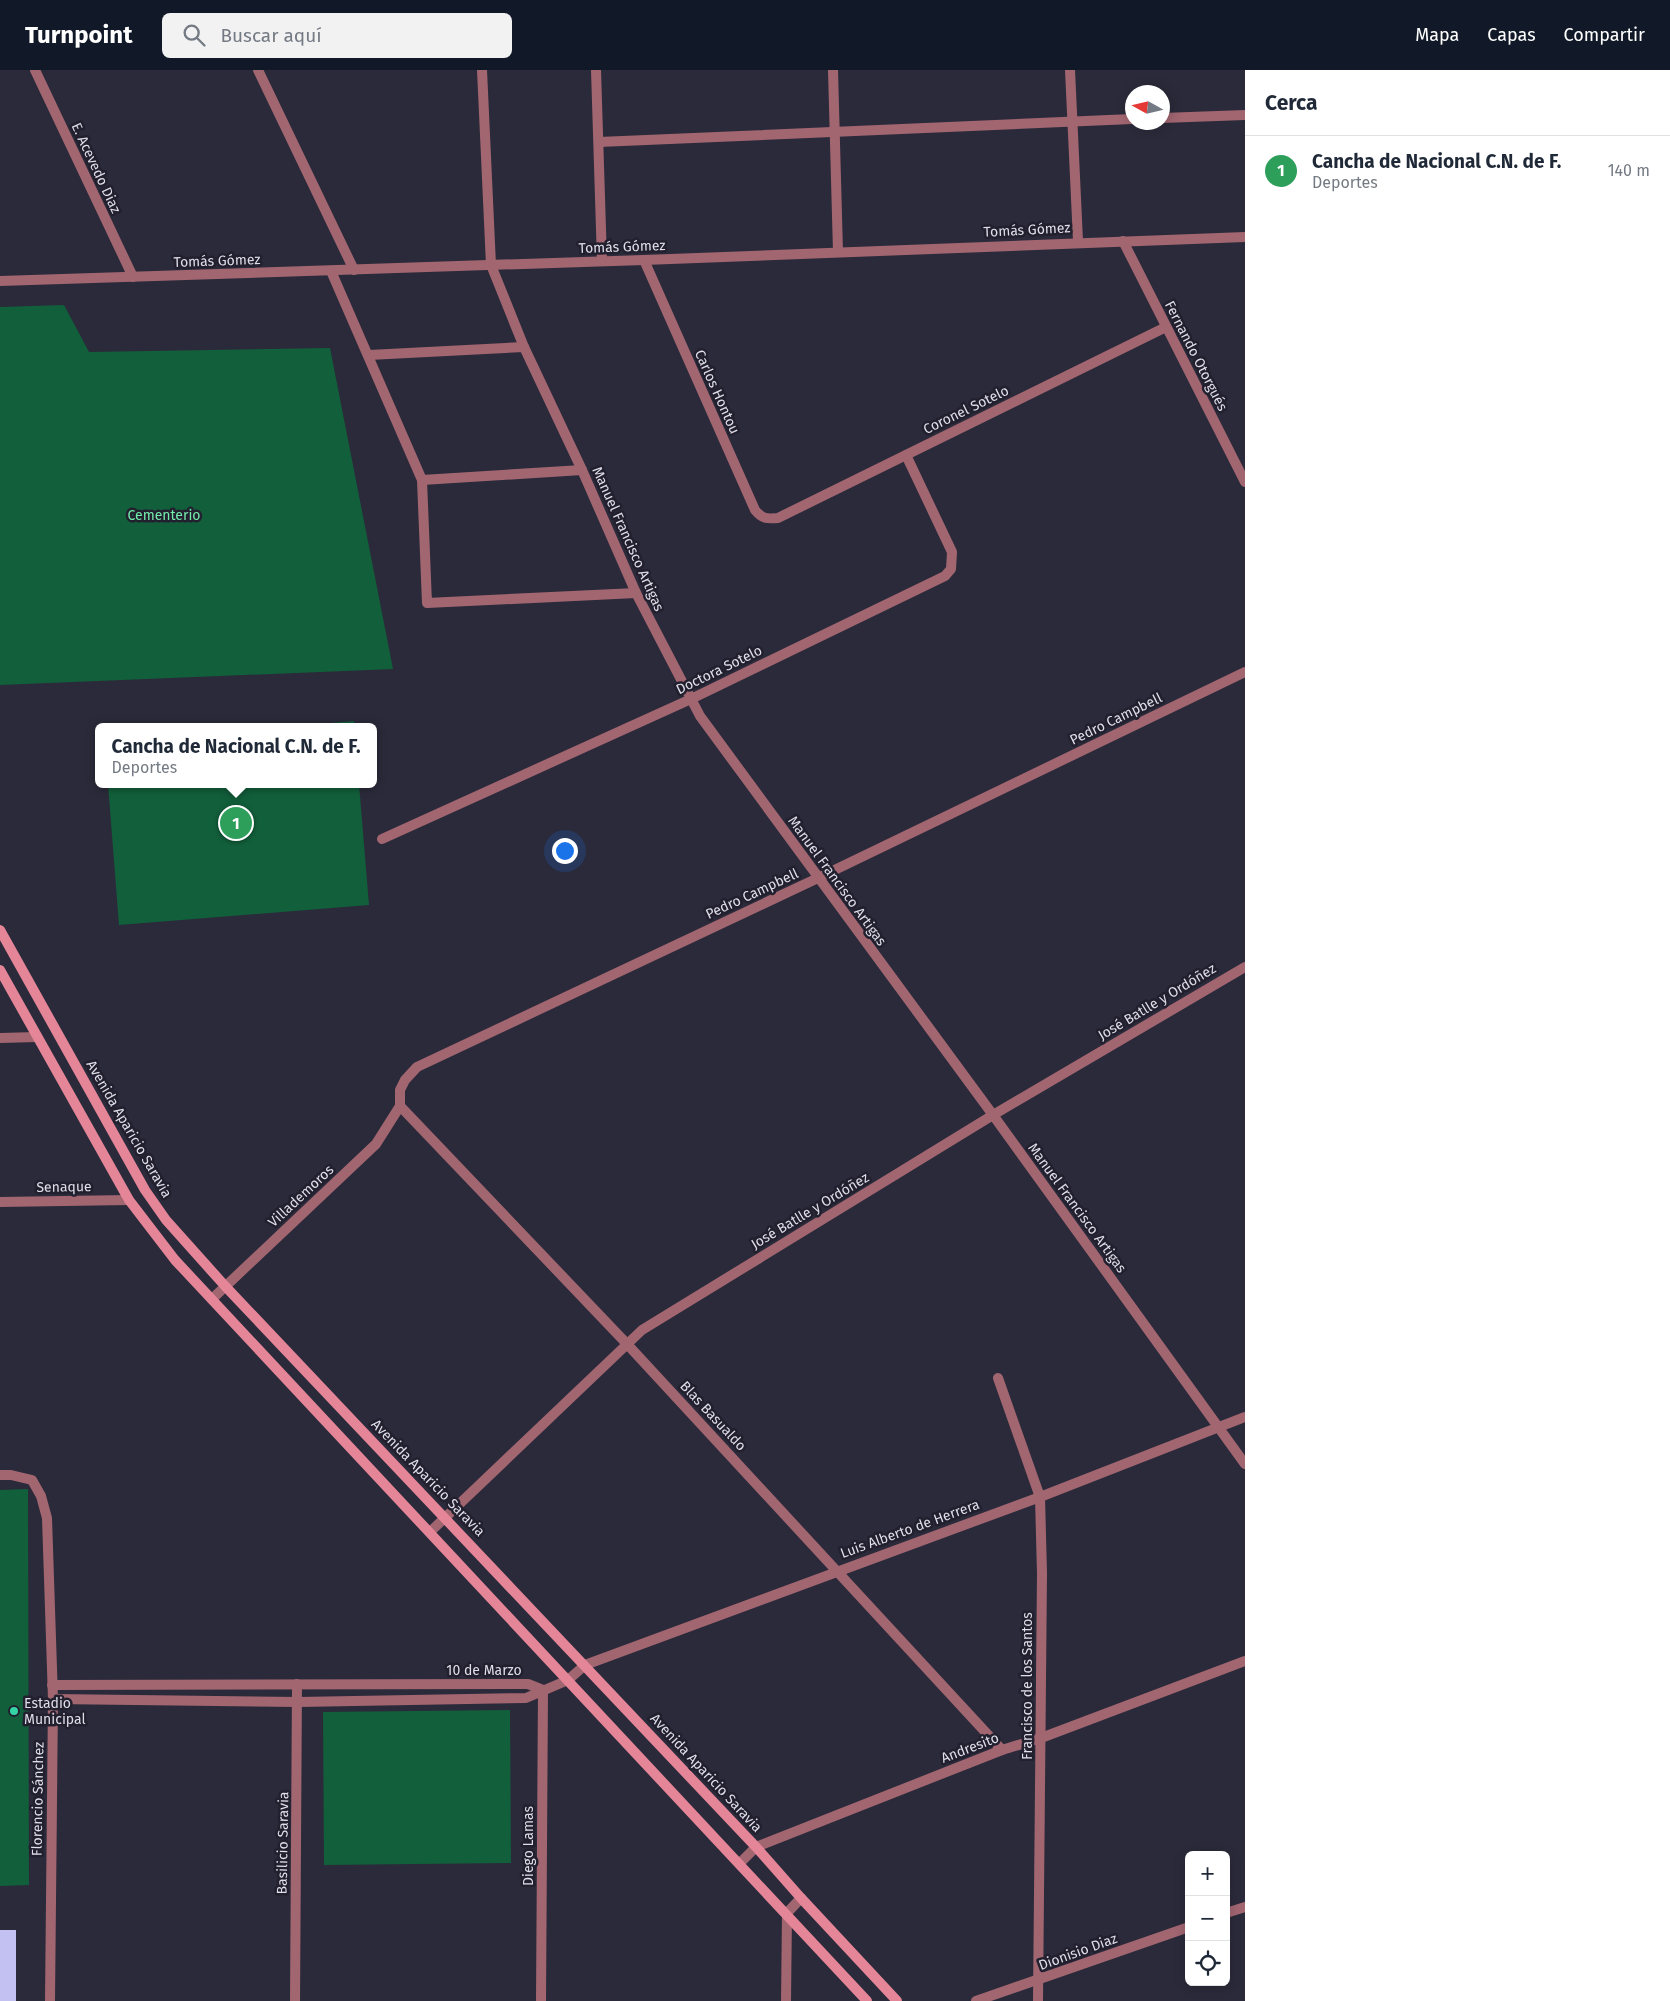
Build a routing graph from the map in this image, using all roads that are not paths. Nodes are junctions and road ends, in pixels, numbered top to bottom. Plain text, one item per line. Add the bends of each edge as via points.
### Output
1 (35, 70) edge
2 (258, 70) edge
3 (482, 70) edge
4 (596, 70) edge
5 (832, 70) edge
6 (1070, 70) edge
7 (1245, 115) edge
8 (1170, 118) edge
9 (1125, 119) edge
10 (1072, 121) junction
11 (834, 131) junction
12 (599, 142) junction
13 (1245, 237) edge
14 (1123, 241) junction
15 (1078, 242) junction
16 (838, 252) junction
17 (644, 260) junction
18 (602, 262) junction
19 (491, 265) junction
20 (354, 270) junction
21 (331, 271) junction
22 (133, 277) junction
23 (0, 281) edge
24 (1166, 326) junction
25 (524, 347) junction
26 (369, 355) junction
27 (906, 455) junction
28 (582, 470) junction
29 (422, 480) junction
30 (1245, 482) edge
31 (778, 518) joint
32 (636, 593) junction
33 (1245, 672) edge
34 (691, 699) junction
35 (382, 839) dead end
36 (818, 878) junction
37 (0, 930) edge
38 (1245, 967) edge
39 (0, 970) edge
40 (37, 1037) junction
41 (0, 1038) edge
42 (400, 1106) junction
43 (994, 1115) junction
44 (129, 1200) junction
45 (0, 1202) edge
46 (166, 1220) junction
47 (151, 1231) junction
48 (225, 1286) junction
49 (212, 1299) junction
50 (627, 1344) junction
51 (998, 1378) dead end
52 (1245, 1417) edge
53 (1218, 1427) junction
54 (1245, 1464) edge
55 (0, 1475) edge
56 (1040, 1497) junction
57 (446, 1516) junction
58 (430, 1532) junction
59 (837, 1570) junction
60 (1245, 1661) edge
61 (585, 1665) junction
62 (568, 1680) junction
63 (52, 1684) junction
64 (297, 1684) junction
65 (543, 1690) junction
66 (53, 1699) junction
67 (298, 1702) junction
68 (1041, 1738) junction
69 (1002, 1750) junction
70 (756, 1847) junction
71 (740, 1863) junction
72 (801, 1898) junction
73 (1245, 1907) edge
74 (1230, 1912) edge
75 (787, 1913) junction
76 (1185, 1928) edge
77 (1038, 1980) junction
78 (50, 2001) edge
79 (295, 2001) edge
80 (541, 2001) edge
81 (786, 2001) edge
82 (867, 2001) edge
83 (897, 2001) edge
84 (976, 2001) edge
85 (1038, 2001) edge

1 - 22 street, E. Acevedo Diaz
2 - 20 street
3 - 19 street, Manuel Francisco Artigas
4 - 12 street
5 - 11 street
6 - 10 street
7 - 8 street
9 - 10 street
10 - 11 street
10 - 15 street
11 - 12 street
11 - 16 street
12 - 18 street
13 - 14 street, Tomás Gómez
14 - 15 street, Tomás Gómez
14 - 24 street, Fernando Otorgués
15 - 16 street, Tomás Gómez
16 - 17 street, Tomás Gómez
17 - 18 street, Tomás Gómez
17 - 31 street, Carlos Hontou via 755,510 761,518
18 - 19 street, Tomás Gómez
19 - 20 street, Tomás Gómez
19 - 25 street, Manuel Francisco Artigas
20 - 21 street, Tomás Gómez
21 - 22 street, Tomás Gómez
21 - 26 street
22 - 23 street, Tomás Gómez
24 - 27 street, Coronel Sotelo
24 - 30 street, Fernando Otorgués
25 - 26 street
25 - 28 street, Manuel Francisco Artigas
26 - 29 street
27 - 31 street, Coronel Sotelo
27 - 34 street, Doctora Sotelo via 952,552 951,569 945,576
28 - 29 street
28 - 32 street, Manuel Francisco Artigas
29 - 32 street via 427,603
32 - 34 street, Manuel Francisco Artigas
33 - 36 street, Pedro Campbell
34 - 35 street, Doctora Sotelo
34 - 36 street, Manuel Francisco Artigas
36 - 42 street, Pedro Campbell via 417,1067 404,1080
36 - 43 street, Manuel Francisco Artigas
37 - 46 street, Avenida Aparicio Saravia via 145,1190
38 - 43 street, José Batlle y Ordóñez
39 - 40 street
40 - 41 street
40 - 44 street
42 - 48 street, Villademoros via 376,1144
42 - 50 street, Blas Basualdo
43 - 50 street, José Batlle y Ordóñez via 642,1330
43 - 53 street, Manuel Francisco Artigas
44 - 45 street, Senaque
44 - 47 street
46 - 47 street
46 - 48 street, Avenida Aparicio Saravia
47 - 49 street
48 - 49 street, Villademoros
48 - 57 street, Avenida Aparicio Saravia
49 - 58 street
50 - 57 street, José Batlle y Ordóñez
50 - 59 street, Blas Basualdo
51 - 56 street, Francisco de los Santos
52 - 53 street, Luis Alberto de Herrera
53 - 54 street, Manuel Francisco Artigas
53 - 56 street, Luis Alberto de Herrera
55 - 63 street, Florencio Sánchez via 32,1480 47,1518
56 - 59 street, Luis Alberto de Herrera
56 - 68 street, Francisco de los Santos
57 - 58 street, José Batlle y Ordóñez
57 - 61 street, Avenida Aparicio Saravia
58 - 62 street
59 - 61 street, Luis Alberto de Herrera
59 - 69 street, Blas Basualdo
60 - 68 street, Andresito
61 - 62 street
61 - 70 street, Avenida Aparicio Saravia
62 - 65 street
62 - 71 street
63 - 64 street, 10 de Marzo
63 - 66 street, Florencio Sánchez
64 - 65 street, 10 de Marzo via 528,1684
64 - 67 street, Basilicio Saravia
65 - 67 street, 10 de Marzo via 526,1698
65 - 80 street, Diego Lamas
66 - 67 street, 10 de Marzo
66 - 78 street, Florencio Sánchez
67 - 79 street, Basilicio Saravia
68 - 69 street, Andresito
68 - 77 street, Francisco de los Santos
69 - 70 street, Andresito
70 - 71 street, Andresito
70 - 72 street, Avenida Aparicio Saravia
71 - 75 street
72 - 75 street
72 - 83 street, Avenida Aparicio Saravia
73 - 74 street
75 - 81 street
75 - 82 street
76 - 77 street, Dionisio Diaz
77 - 84 street, Dionisio Diaz
77 - 85 street, Francisco de los Santos

